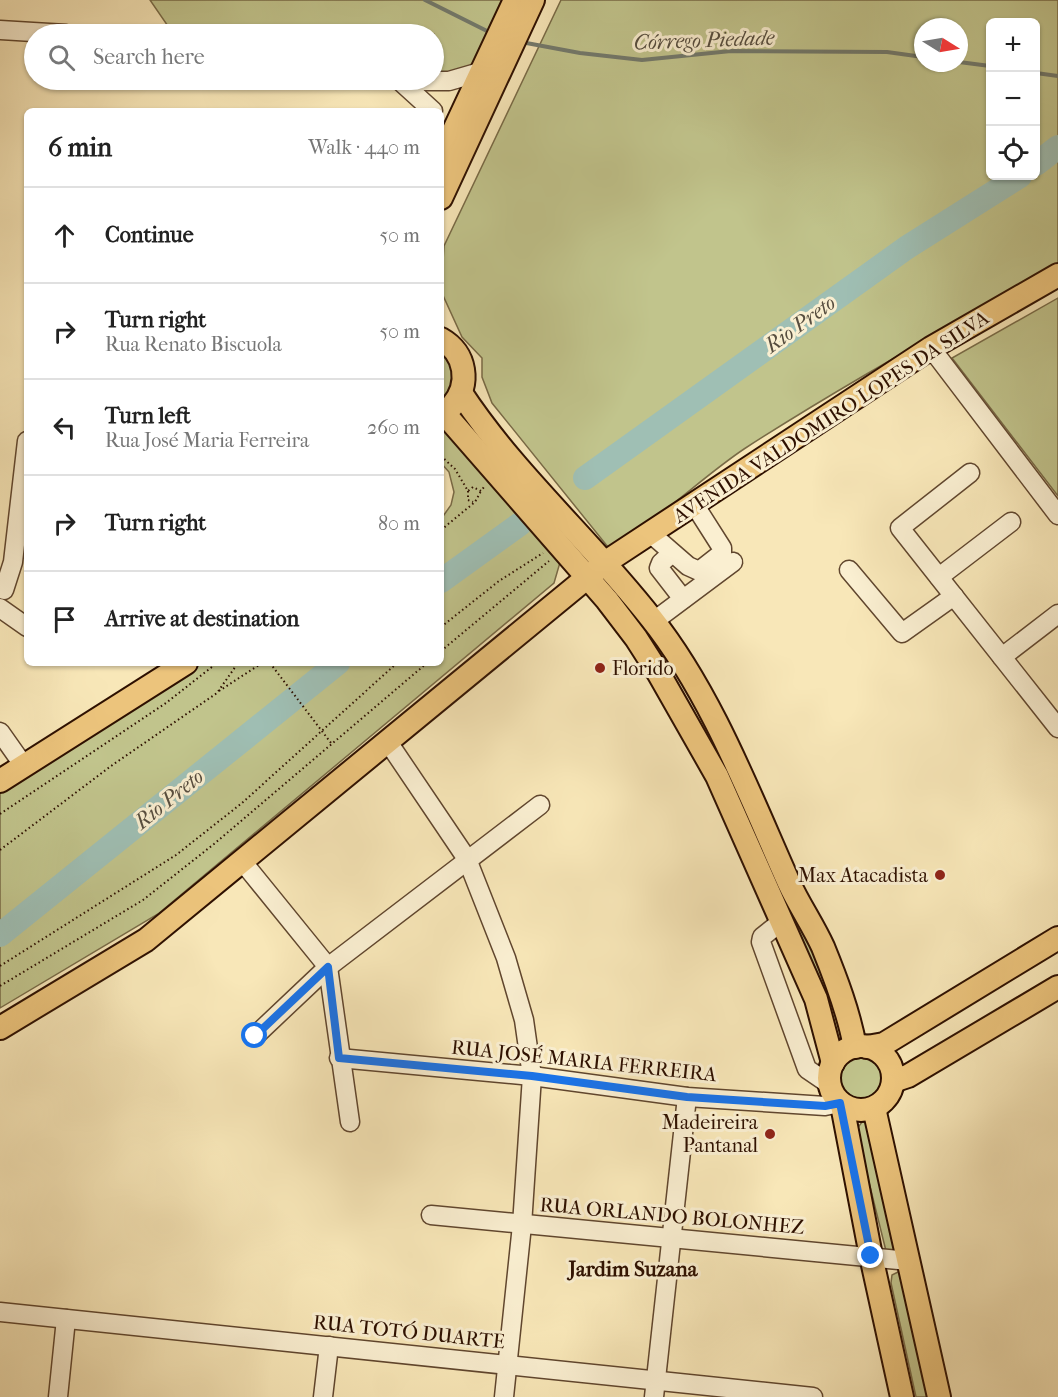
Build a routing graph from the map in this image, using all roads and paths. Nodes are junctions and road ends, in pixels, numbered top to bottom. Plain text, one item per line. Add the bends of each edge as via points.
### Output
1 (522, 5) edge
2 (0, 30) edge
3 (24, 31) edge
4 (491, 64) junction
5 (444, 81) edge
6 (411, 90) edge
7 (430, 108) edge
8 (446, 130) edge
9 (444, 190) edge
10 (1058, 275) edge
11 (444, 341) edge
12 (931, 348) junction
13 (461, 393) junction
14 (444, 412) edge
15 (444, 416) edge
16 (444, 459) edge
17 (24, 467) edge
18 (970, 472) dead end
19 (489, 482) junction
20 (468, 491) junction
21 (475, 502) junction
22 (694, 504) junction
23 (1058, 515) edge
24 (1011, 522) dead end
25 (444, 528) edge
26 (650, 533) junction
27 (554, 547) junction
28 (672, 553) junction
29 (606, 562) junction
30 (733, 562) dead end
31 (849, 570) dead end
32 (588, 576) junction
33 (939, 577) junction
34 (4, 590) dead end
35 (954, 596) junction
36 (683, 599) junction
37 (1058, 614) edge
38 (4, 615) edge
39 (654, 621) junction
40 (24, 625) edge
41 (444, 625) edge
42 (444, 649) edge
43 (1002, 657) junction
44 (178, 666) edge
45 (213, 666) edge
46 (236, 666) edge
47 (258, 666) edge
48 (272, 666) edge
49 (394, 666) edge
50 (423, 666) edge
51 (685, 669) junction
52 (664, 683) junction
53 (217, 693) junction
54 (1051, 704) edge
55 (1058, 728) edge
56 (321, 730) junction
57 (0, 732) edge
58 (388, 742) junction
59 (331, 743) junction
60 (24, 766) junction
61 (0, 781) edge
62 (723, 792) junction
63 (540, 805) dead end
64 (0, 814) edge
65 (762, 822) junction
66 (0, 850) edge
67 (467, 859) junction
68 (242, 861) junction
69 (755, 862) junction
70 (789, 883) junction
71 (782, 922) junction
72 (1058, 938) edge
73 (0, 966) edge
74 (328, 967) junction
75 (0, 986) edge
76 (1058, 987) edge
77 (0, 1028) edge
78 (255, 1036) dead end
79 (861, 1047) junction
80 (339, 1058) junction
81 (532, 1076) junction
82 (893, 1081) junction
83 (834, 1093) junction
84 (687, 1097) junction
85 (874, 1108) junction
86 (351, 1122) dead end
87 (431, 1215) dead end
88 (522, 1225) junction
89 (672, 1239) junction
90 (871, 1256) junction
91 (909, 1261) junction
92 (0, 1312) edge
93 (66, 1319) junction
94 (329, 1346) junction
95 (507, 1365) junction
96 (655, 1389) edge
97 (776, 1395) edge
98 (58, 1397) edge
99 (323, 1397) edge
100 (504, 1397) edge
101 (813, 1397) edge
102 (902, 1397) edge
103 (939, 1397) edge

1 - 4 main road
2 - 3 street
4 - 5 street
4 - 8 main road
4 - 9 main road
6 - 7 street
10 - 12 main road, AVENIDA VALDOMIRO LOPES DA SILVA
11 - 13 main road via 461,359 465,376
12 - 22 main road, AVENIDA VALDOMIRO LOPES DA SILVA
12 - 23 street
13 - 14 main road
13 - 29 main road via 495,441
15 - 19 main road
16 - 20 path
17 - 34 street via 13,562
18 - 33 street via 900,528
19 - 20 path
19 - 21 path
19 - 27 main road
20 - 21 path via 468,500
21 - 25 path
22 - 26 main road, AVENIDA VALDOMIRO LOPES DA SILVA
22 - 28 street via 722,553 699,571
24 - 33 street
26 - 28 street
26 - 29 main road, AVENIDA VALDOMIRO LOPES DA SILVA
27 - 32 main road
27 - 41 path via 499,581
27 - 42 path via 554,555 537,573
28 - 36 street via 659,568
29 - 32 main road, AVENIDA VALDOMIRO LOPES DA SILVA
29 - 39 main road
30 - 36 street
31 - 35 street via 902,633
32 - 52 main road via 625,622
32 - 58 main road, AVENIDA VALDOMIRO LOPES DA SILVA
33 - 35 street
35 - 43 street
36 - 39 street
37 - 43 street
38 - 40 street
39 - 51 main road
43 - 54 street
44 - 60 main road
45 - 64 path via 166,703
46 - 53 path
47 - 53 path
48 - 56 path
49 - 56 path
50 - 59 path
51 - 52 main road
51 - 65 main road via 735,759
52 - 62 main road
53 - 66 path
54 - 55 street
56 - 59 path
56 - 73 path via 242,803 176,855
57 - 60 street
58 - 67 street
58 - 68 main road, AVENIDA VALDOMIRO LOPES DA SILVA
59 - 75 path via 143,900
60 - 61 main road
62 - 65 main road via 743,802
62 - 69 main road
63 - 67 street
65 - 70 main road
67 - 74 street
67 - 81 street via 506,958 524,1020
68 - 74 street
68 - 77 main road, AVENIDA VALDOMIRO LOPES DA SILVA via 146,940
69 - 70 main road via 775,883
69 - 71 main road
70 - 79 main road via 822,946
71 - 83 main road via 816,999
71 - 83 street via 761,942 807,1069
72 - 79 main road via 884,1044
74 - 78 street
74 - 80 street
76 - 82 main road via 908,1076
79 - 82 main road via 878,1051 888,1061
79 - 83 main road via 843,1051
80 - 81 street, RUA JOSÉ MARIA FERREIRA
80 - 86 street
81 - 84 street, RUA JOSÉ MARIA FERREIRA
81 - 88 street
82 - 85 main road via 886,1099
83 - 84 street, RUA JOSÉ MARIA FERREIRA
83 - 85 main road via 856,1111
83 - 90 main road
84 - 89 street
85 - 91 main road
87 - 88 street, RUA ORLANDO BOLONHEZ
88 - 89 street, RUA ORLANDO BOLONHEZ
88 - 95 street
89 - 90 street, RUA ORLANDO BOLONHEZ
89 - 96 street
90 - 91 street, RUA ORLANDO BOLONHEZ
90 - 102 main road
91 - 103 main road
92 - 93 street, RUA TOTÓ DUARTE
93 - 94 street, RUA TOTÓ DUARTE
93 - 98 street
94 - 95 street, RUA TOTÓ DUARTE
94 - 99 street
95 - 96 street, RUA TOTÓ DUARTE
95 - 100 street
96 - 97 street, RUA TOTÓ DUARTE
97 - 101 street, RUA TOTÓ DUARTE

